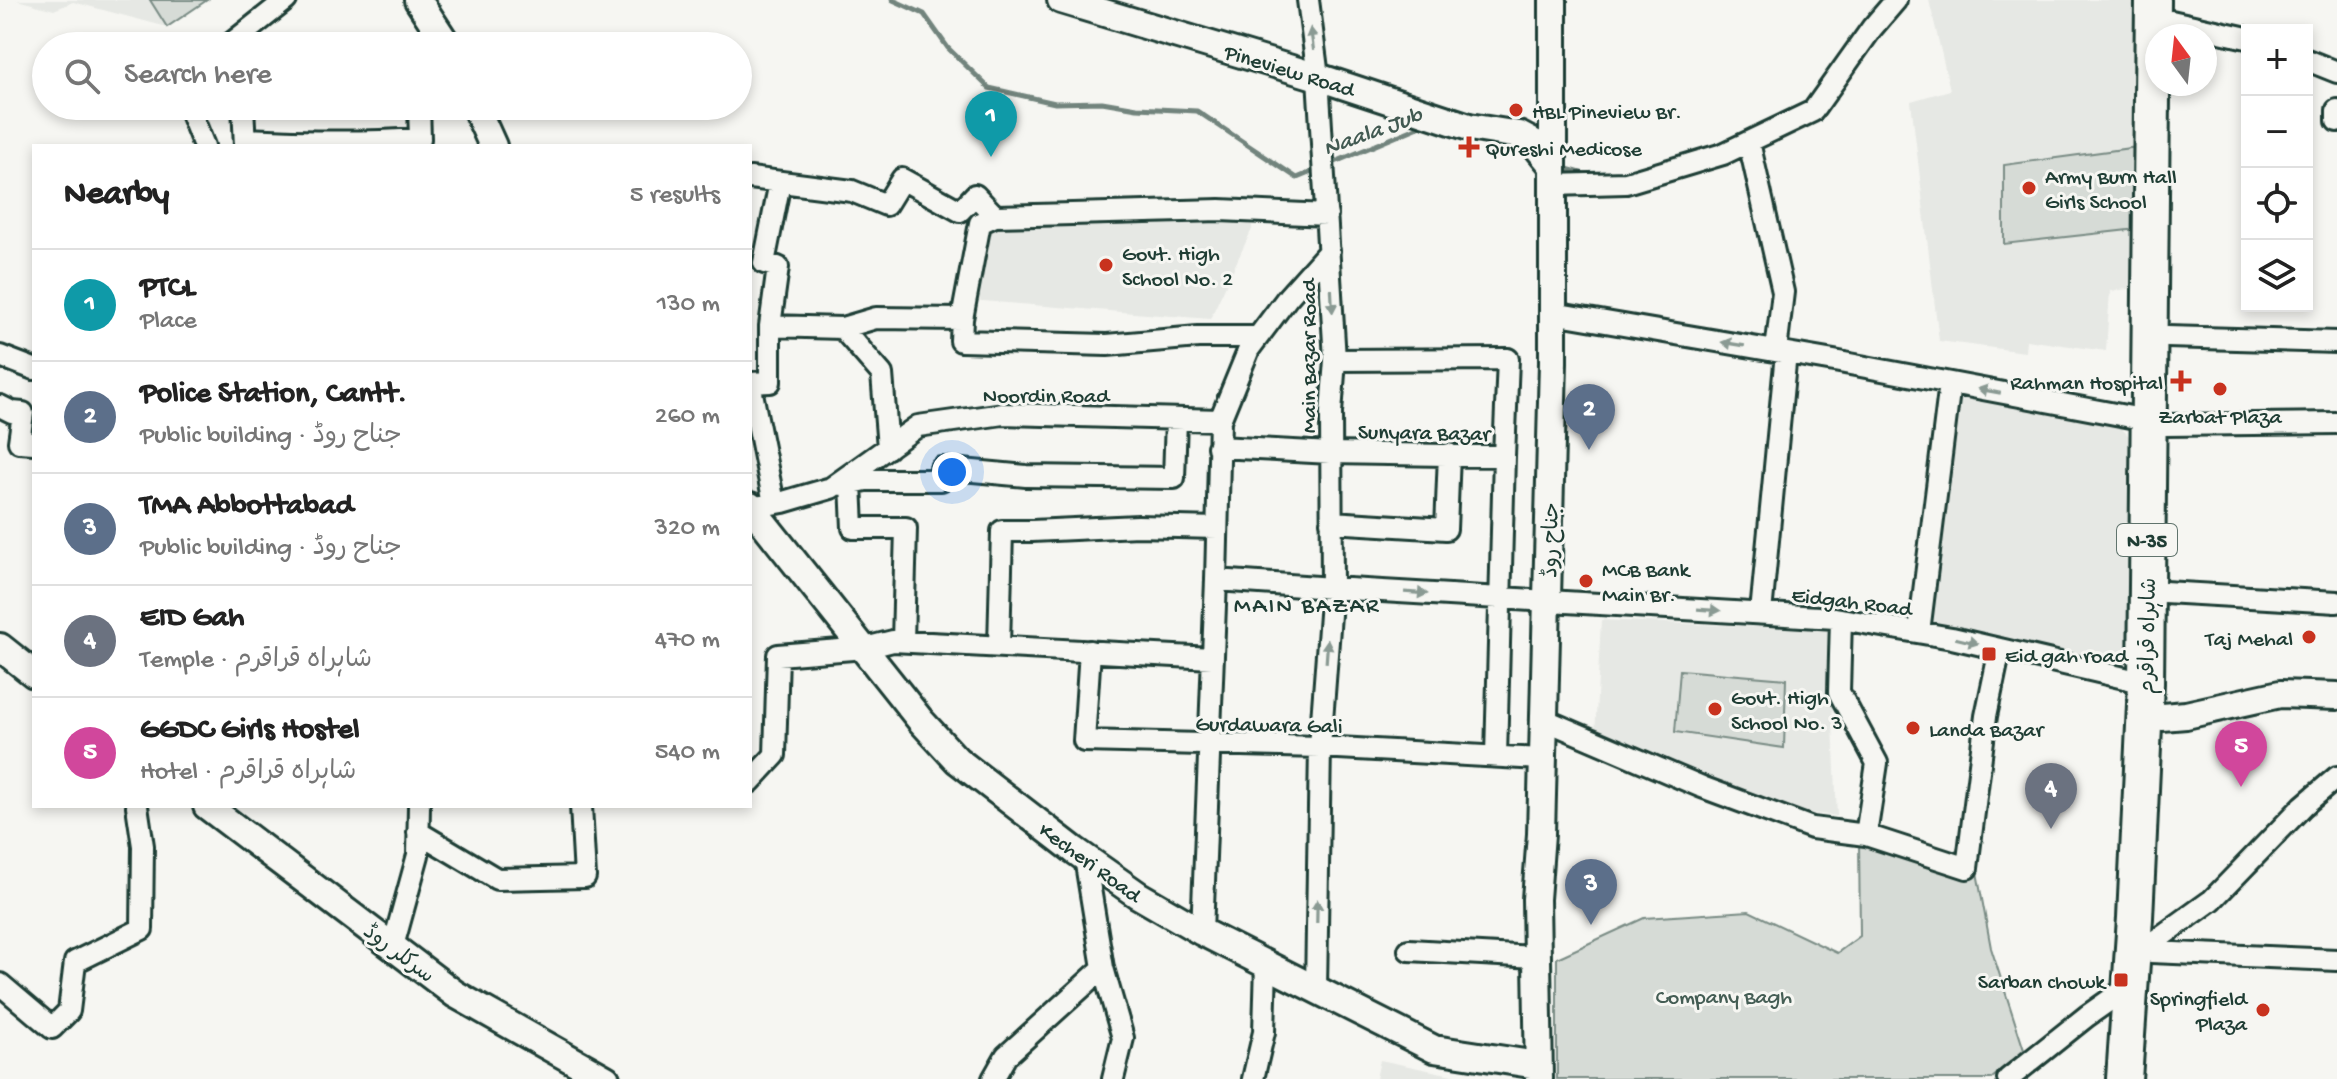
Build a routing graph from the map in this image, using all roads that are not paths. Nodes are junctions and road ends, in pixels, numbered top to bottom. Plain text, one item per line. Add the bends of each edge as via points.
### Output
1 (286, 0) edge
2 (418, 0) edge
3 (1061, 0) edge
4 (1308, 0) edge
5 (1553, 0) edge
6 (1886, 5) edge
7 (2166, 14) edge
8 (246, 32) edge
9 (439, 32) edge
10 (2241, 36) edge
11 (2313, 62) edge
12 (2337, 72) edge
13 (1318, 77) junction
14 (2170, 96) edge
15 (2337, 110) edge
16 (1552, 113) junction
17 (194, 120) edge
18 (244, 120) edge
19 (419, 120) edge
20 (481, 120) edge
21 (2337, 121) edge
22 (1519, 135) junction
23 (245, 142) edge
24 (1749, 142) junction
25 (203, 144) edge
26 (492, 144) edge
27 (1552, 175) junction
28 (752, 178) edge
29 (780, 182) junction
30 (1327, 215) junction
31 (995, 216) junction
32 (1329, 251) junction
33 (1553, 313) junction
34 (962, 319) junction
35 (770, 326) junction
36 (2337, 326) edge
37 (842, 328) junction
38 (1258, 337) junction
39 (2167, 337) junction
40 (2337, 342) edge
41 (1781, 352) junction
42 (0, 356) edge
43 (1335, 360) junction
44 (32, 368) edge
45 (752, 383) edge
46 (1950, 383) junction
47 (0, 406) edge
48 (1176, 419) junction
49 (1220, 420) junction
50 (2156, 423) junction
51 (2337, 423) edge
52 (752, 424) edge
53 (32, 443) edge
54 (1218, 447) junction
55 (888, 448) junction
56 (1331, 453) junction
57 (1449, 454) junction
58 (1504, 456) junction
59 (841, 486) junction
60 (756, 506) edge
61 (1331, 522) junction
62 (1217, 528) junction
63 (1216, 580) junction
64 (1332, 588) junction
65 (2164, 592) junction
66 (1501, 599) junction
67 (1547, 600) junction
68 (2337, 602) edge
69 (1761, 613) junction
70 (1841, 619) junction
71 (1919, 632) junction
72 (903, 641) junction
73 (999, 646) junction
74 (865, 648) junction
75 (2000, 649) junction
76 (1090, 651) junction
77 (1212, 658) junction
78 (2146, 683) junction
79 (2337, 696) edge
80 (2162, 717) junction
81 (1543, 719) junction
82 (1209, 745) junction
83 (1320, 747) junction
84 (1496, 756) junction
85 (1541, 759) junction
86 (2337, 777) edge
87 (752, 780) edge
88 (137, 808) edge
89 (210, 808) edge
90 (419, 808) edge
91 (581, 808) edge
92 (418, 832) junction
93 (1866, 835) junction
94 (1085, 858) junction
95 (1202, 932) junction
96 (393, 946) junction
97 (2152, 947) junction
98 (1409, 950) dead end
99 (1536, 957) junction
100 (2337, 960) edge
101 (1266, 964) junction
102 (1103, 968) junction
103 (0, 984) edge
104 (2131, 985) junction
105 (1316, 989) junction
106 (1538, 1072) edge
107 (606, 1079) edge
108 (993, 1079) edge
109 (1113, 1079) edge
110 (1253, 1079) edge
111 (2008, 1079) edge
112 (2124, 1079) edge
113 (2143, 1079) edge

1 - 8 street
2 - 9 main road
3 - 13 main road, Pineview Road
13 -> 4 street, Main Bazar Road
5 - 16 main road, جناح روڈ
6 - 24 street via 1813,111
7 - 10 street
7 - 50 highway, شاہراہ قراقرم / N-35 via 2152,234
11 - 12 street
13 - 22 main road, Pineview Road via 1469,127
13 - 30 street, Main Bazar Road
14 - 39 highway, شاہراہ قراقرم / N-35
15 - 21 street
16 - 22 main road via 1533,131
16 - 27 main road, جناح روڈ
17 - 25 street
18 - 23 street
19 - 23 street via 420,139
20 - 26 main road
22 - 27 main road via 1534,143
24 - 27 street via 1626,183
24 - 41 street via 1783,292
27 - 33 main road, جناح روڈ
28 - 29 street
29 - 31 street via 852,191 886,205 902,179 960,211 975,195
29 - 35 street via 764,263 778,267
30 - 31 street via 1220,210
30 - 32 street, Main Bazar Road
31 - 34 street via 980,223
32 - 38 street
32 -> 43 street, Main Bazar Road
41 -> 33 street
33 - 67 main road, جناح روڈ
34 - 37 street via 876,318
34 - 38 street via 961,341 1107,345
35 - 37 street
35 - 45 street via 770,382
36 - 40 street
37 - 55 street via 882,374
38 - 49 street
39 - 40 street
39 - 50 highway, شاہراہ قراقرم / N-35
41 - 46 street
41 - 69 street
42 - 44 street
43 - 56 street, Main Bazar Road
43 - 58 street, Sunyara Bazar via 1508,359
50 -> 46 street
46 - 71 street
47 - 53 street via 23,413 19,442
48 - 49 street, Noordin Road
48 - 55 street, Noordin Road via 1003,414 918,426
48 - 59 street via 1174,478 1026,476 941,468 941,480 866,480
49 - 54 street
50 - 51 street
50 - 65 highway, شاہراہ قراقرم / N-35
50 - 78 highway, شاہراہ قراقرم / N-35
52 - 60 street
54 - 56 street, Sunyara Bazar
54 - 62 street
55 - 59 street, Noordin Road
56 - 57 street, Sunyara Bazar
56 - 61 street, Main Bazar Road
57 - 58 street, Sunyara Bazar
57 - 61 street via 1446,529
58 - 66 street
59 - 60 street, Noordin Road
59 - 72 street via 853,528 906,528
60 - 74 main road, Kecheri Road
61 - 64 street, Main Bazar Road
62 - 63 street
62 - 73 street via 1002,531
63 - 64 street
63 - 77 street
64 -> 66 street
83 -> 64 street, Main Bazar Road
65 - 68 street
65 - 80 highway, شاہراہ قراقرم / N-35
66 - 67 street
66 - 84 street
67 -> 69 street, Eidgah Road
67 - 81 main road, جناح روڈ
69 - 70 street, Eidgah Road
70 - 71 street, Eidgah Road
70 - 93 street via 1839,692 1877,763
71 -> 75 street, Eidgah Road
72 - 73 street
72 - 74 street
73 - 76 street
74 - 87 street via 778,655 775,755
74 - 94 main road, Kecheri Road via 957,760
75 - 78 street, Eidgah Road
75 - 93 street via 1967,868
76 - 77 street
76 - 82 street, Gurdawara Gali via 1084,741
77 - 82 street
78 - 104 highway, شاہراہ قراقرم / N-35
79 - 80 main road via 2280,694
80 - 97 highway, شاہراہ قراقرم / N-35
81 - 85 main road, جناح روڈ
81 - 93 street via 1812,828
82 - 83 street, Gurdawara Gali
82 - 95 street
83 - 84 street, Gurdawara Gali
105 -> 83 street, Main Bazar Road
84 - 85 street, Gurdawara Gali
85 - 99 main road, جناح روڈ
86 - 97 street via 2212,900
88 - 103 street via 143,846 142,929 75,962 69,1011 52,1028
89 - 96 main road, سرکلر روڈ
90 - 92 street
91 - 92 street via 585,877 497,879
92 - 96 street via 418,855
94 - 95 main road, Kecheri Road
94 - 102 street
95 - 101 main road, Kecheri Road
96 - 107 main road, سرکلر روڈ via 455,994
97 - 100 street
97 - 113 highway, شاہراہ قراقرم / N-35
98 - 99 street
99 - 106 main road, جناح روڈ
101 - 105 main road, Kecheri Road
101 - 110 street via 1264,1032
102 - 108 street via 1006,1056
102 - 109 street via 1123,1038
104 - 111 street
104 - 112 highway, شاہراہ قراقرم / N-35
105 - 106 main road, Kecheri Road via 1434,1049

